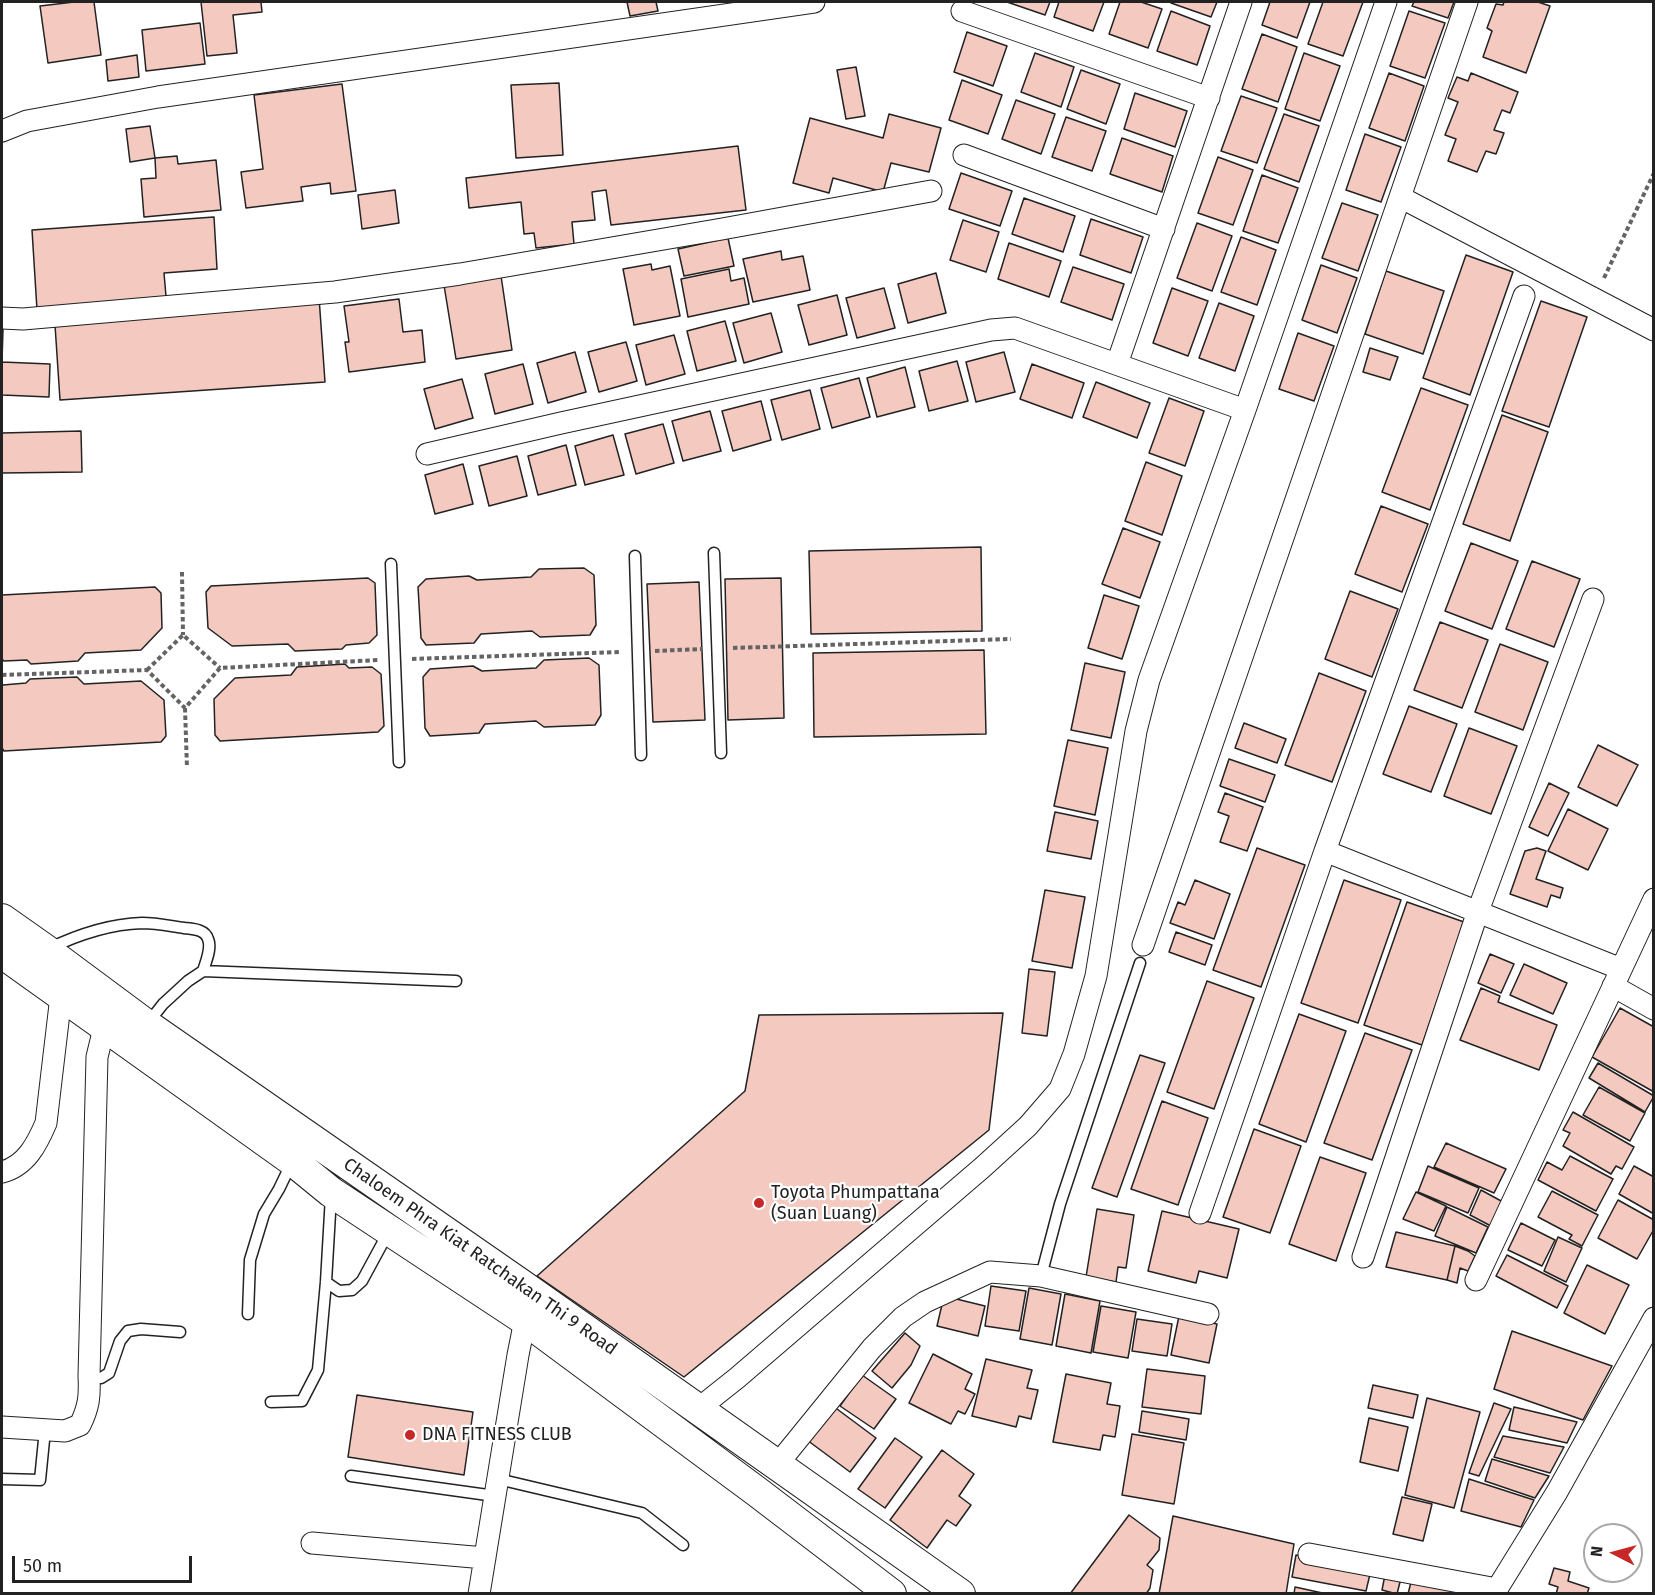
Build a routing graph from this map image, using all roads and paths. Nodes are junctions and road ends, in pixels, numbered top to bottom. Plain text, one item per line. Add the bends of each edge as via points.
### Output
1 (814, 2) edge
2 (1241, 2) edge
3 (1386, 2) edge
4 (1467, 2) edge
5 (962, 11) dead end
6 (1209, 98) junction
7 (2, 131) edge
8 (964, 155) dead end
9 (1653, 173) edge
10 (931, 191) dead end
11 (1400, 197) junction
12 (1164, 229) junction
13 (1524, 297) dead end
14 (1594, 298) junction
15 (2, 318) edge
16 (1652, 326) edge
17 (1117, 364) junction
18 (1245, 410) junction
19 (427, 454) dead end
20 (714, 553) dead end
21 (635, 556) dead end
22 (391, 564) dead end
23 (182, 572) dead end
24 (1593, 599) dead end
25 (183, 635) junction
26 (1011, 639) dead end
27 (717, 649) junction
28 (638, 651) junction
29 (395, 660) junction
30 (220, 668) junction
31 (147, 670) junction
32 (2, 675) edge
33 (185, 708) junction
34 (721, 753) dead end
35 (641, 755) dead end
36 (399, 762) dead end
37 (187, 768) dead end
38 (1325, 850) junction
39 (1653, 899) edge
40 (1478, 911) junction
41 (2, 919) edge
42 (46, 950) junction
43 (2, 954) edge
44 (1141, 954) joint
45 (204, 970) junction
46 (1617, 978) junction
47 (456, 981) dead end
48 (61, 996) junction
49 (1653, 1009) edge
50 (147, 1024) junction
51 (104, 1028) junction
52 (292, 1161) junction
53 (2, 1172) edge
54 (331, 1192) junction
55 (1200, 1213) dead end
56 (389, 1230) junction
57 (1364, 1257) dead end
58 (1041, 1276) junction
59 (1476, 1280) dead end
60 (326, 1282) junction
61 (248, 1314) dead end
62 (1208, 1314) dead end
63 (1653, 1318) edge
64 (525, 1320) junction
65 (180, 1332) dead end
66 (89, 1376) junction
67 (271, 1402) dead end
68 (699, 1409) junction
69 (2, 1427) edge
70 (45, 1430) junction
71 (777, 1465) junction
72 (351, 1476) dead end
73 (2, 1479) edge
74 (496, 1488) junction
75 (312, 1543) dead end
76 (683, 1545) dead end
77 (1310, 1554) dead end
78 (485, 1558) junction
79 (1496, 1591) edge
80 (479, 1593) edge
81 (891, 1593) edge
82 (960, 1593) edge

1 - 7 street via 158,97 27,121
2 - 6 street
3 - 18 street
4 - 11 street
5 - 6 street
6 - 12 street
8 - 12 street
9 - 14 path
10 - 15 street via 471,272 335,292
11 - 14 street
11 - 44 street
12 - 17 street
13 - 38 street
14 - 16 street
17 - 18 street
17 - 19 street via 1015,328 991,330
18 - 68 street via 1149,680 1136,731 1096,976 1060,1089 1028,1126 983,1167
20 - 27 lane
21 - 28 lane
22 - 29 lane
23 - 25 path
24 - 40 street
25 - 30 path
25 - 31 path
26 - 27 path
27 - 28 path
27 - 34 lane
28 - 29 path
28 - 35 lane
29 - 30 path
29 - 36 lane
30 - 33 path
31 - 32 path
31 - 33 path
33 - 37 path
38 - 40 street
38 - 55 street
39 - 46 street
40 - 46 street
40 - 57 street
41 - 42 main road, Chaloem Phra Kiat Ratchakan Thi 9 Road
42 - 45 lane via 72,937 119,926 163,924 205,933 209,950
42 - 50 main road, Chaloem Phra Kiat Ratchakan Thi 9 Road
43 - 48 main road, Chaloem Phra Kiat Ratchakan Thi 9 Road
44 - 58 lane via 1060,1204
45 - 47 lane
45 - 50 lane via 188,981
46 - 49 street
46 - 59 street
48 - 51 main road, Chaloem Phra Kiat Ratchakan Thi 9 Road
48 - 53 street via 46,1123 25,1159
50 - 68 main road, Chaloem Phra Kiat Ratchakan Thi 9 Road
51 - 52 main road, Chaloem Phra Kiat Ratchakan Thi 9 Road
51 - 66 street via 97,1057
52 - 54 main road, Chaloem Phra Kiat Ratchakan Thi 9 Road
52 - 61 lane via 264,1214 250,1260
54 - 56 main road, Chaloem Phra Kiat Ratchakan Thi 9 Road
54 - 60 lane
56 - 60 lane via 362,1281 352,1290 339,1291
56 - 64 main road, Chaloem Phra Kiat Ratchakan Thi 9 Road
58 - 62 street
58 - 71 street via 990,1272 925,1302 903,1317 872,1348
60 - 67 lane via 318,1370 302,1401
63 - 79 street via 1557,1492
64 - 74 street
64 - 81 main road, Chaloem Phra Kiat Ratchakan Thi 9 Road
65 - 66 lane via 128,1331 120,1341 109,1373 101,1378
66 - 70 street via 87,1412 80,1425 64,1431
68 - 71 main road, Chaloem Phra Kiat Ratchakan Thi 9 Road
69 - 70 street
70 - 73 lane via 40,1480
71 - 82 main road, Chaloem Phra Kiat Ratchakan Thi 9 Road
72 - 74 lane
74 - 76 lane via 642,1513
74 - 78 street
75 - 78 street
77 - 79 street
78 - 80 street

